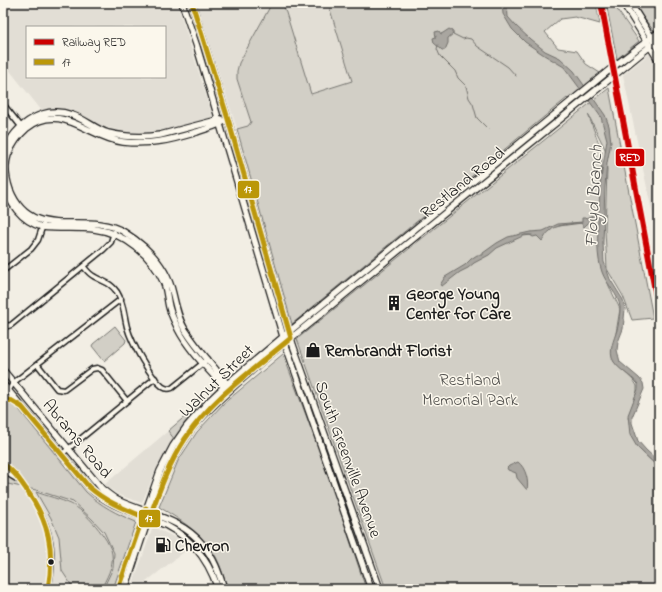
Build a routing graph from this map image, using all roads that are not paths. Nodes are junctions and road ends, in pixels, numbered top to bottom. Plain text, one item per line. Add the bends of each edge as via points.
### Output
1 (182, 3) edge
2 (623, 3) edge
3 (630, 3) edge
4 (192, 4) edge
5 (659, 32) edge
6 (652, 41) edge
7 (659, 49) edge
8 (209, 59) junction
9 (201, 61) junction
10 (659, 61) edge
11 (601, 77) junction
12 (605, 82) junction
13 (590, 90) junction
14 (582, 97) junction
15 (3, 104) edge
16 (228, 119) junction
17 (219, 122) junction
18 (23, 128) junction
19 (3, 158) edge
20 (3, 183) edge
21 (255, 215) junction
22 (248, 218) junction
23 (43, 225) junction
24 (115, 231) junction
25 (84, 267) junction
26 (3, 271) edge
27 (121, 299) junction
28 (3, 322) edge
29 (290, 331) junction
30 (284, 336) junction
31 (292, 338) junction
32 (286, 343) junction
33 (206, 361) junction
34 (38, 365) junction
35 (301, 367) junction
36 (3, 370) edge
37 (295, 370) junction
38 (155, 378) junction
39 (14, 383) junction
40 (3, 385) edge
41 (225, 385) junction
42 (9, 390) junction
43 (3, 395) edge
44 (312, 396) junction
45 (305, 398) junction
46 (3, 399) edge
47 (126, 401) junction
48 (22, 407) junction
49 (69, 449) junction
50 (174, 452) junction
51 (62, 454) junction
52 (3, 464) edge
53 (3, 471) edge
54 (22, 483) junction
55 (145, 510) junction
56 (151, 512) junction
57 (143, 516) junction
58 (149, 519) junction
59 (219, 585) edge
60 (48, 589) edge
61 (118, 589) edge
62 (124, 589) edge
63 (224, 589) edge
64 (371, 589) edge
65 (380, 589) edge

1 - 9 main road, South Greenville Avenue
2 - 6 main road
3 - 6 main road
4 - 8 main road, South Greenville Avenue
5 - 6 main road
6 - 7 main road
6 - 10 main road
6 - 11 main road, Restland Road
6 - 12 main road, Restland Road
8 - 9 main road
8 - 16 main road, South Greenville Avenue
9 - 17 main road, South Greenville Avenue
11 - 12 main road
11 - 13 main road, Restland Road
12 - 13 main road, Restland Road
13 - 14 main road, Restland Road
14 - 29 main road, Restland Road
14 - 31 main road, Restland Road
15 - 18 street
16 - 17 main road
16 - 21 main road, South Greenville Avenue
17 - 18 main road via 166,141 121,142 60,118
17 - 22 main road, South Greenville Avenue
18 - 19 main road via 16,132
18 - 23 main road via 9,153 6,178 17,202
20 - 23 main road via 9,200 19,214 28,221
21 - 22 main road
21 - 29 main road, South Greenville Avenue
22 - 30 main road, South Greenville Avenue
23 - 24 main road via 91,223
23 - 26 street via 38,240
24 - 25 street via 108,246
24 - 33 main road via 135,239 160,263 171,286 183,326
25 - 27 street via 95,277 110,284
25 - 28 street via 11,325
27 - 34 street
27 - 38 street via 127,328
29 - 30 main road, Walnut Street
29 - 31 main road, South Greenville Avenue
30 - 32 main road, South Greenville Avenue
30 - 41 main road, Walnut Street
31 - 32 main road, Walnut Street
31 - 35 main road, South Greenville Avenue
32 - 37 main road, South Greenville Avenue
32 - 50 main road, Walnut Street via 214,404
33 - 38 street via 170,389 164,388
33 - 41 main road
34 - 39 street
34 - 47 street via 58,389 63,390 92,369 102,370
35 - 37 main road
35 - 44 main road, South Greenville Avenue
36 - 39 main road, Abrams Road
37 - 45 main road, South Greenville Avenue
38 - 47 street
39 - 40 street
39 - 42 street
39 - 49 main road, Abrams Road
40 - 42 main road, Abrams Road
41 - 50 main road, Walnut Street via 187,426
42 - 43 street
42 - 48 main road, Abrams Road
44 - 45 main road
44 - 65 main road, South Greenville Avenue
45 - 64 main road, South Greenville Avenue
46 - 48 main road
47 - 49 street
48 - 51 main road, Abrams Road
49 - 51 street
49 - 55 main road, Abrams Road via 102,490 117,500
50 - 55 main road, Walnut Street via 160,471
50 - 56 main road, Walnut Street
51 - 57 main road, Abrams Road via 97,495 118,507
52 - 54 street via 14,472
53 - 54 street
54 - 60 street via 40,510 48,534 52,564
55 - 56 main road, Abrams Road
55 - 57 main road, Walnut Street
56 - 58 main road, Walnut Street
56 - 59 main road, Abrams Road via 179,525 198,539 212,558
57 - 58 main road, Abrams Road
57 - 61 main road, Walnut Street
58 - 59 main road, Abrams Road via 175,530 189,541 207,563
58 - 62 main road, Walnut Street
59 - 63 main road, Abrams Road

